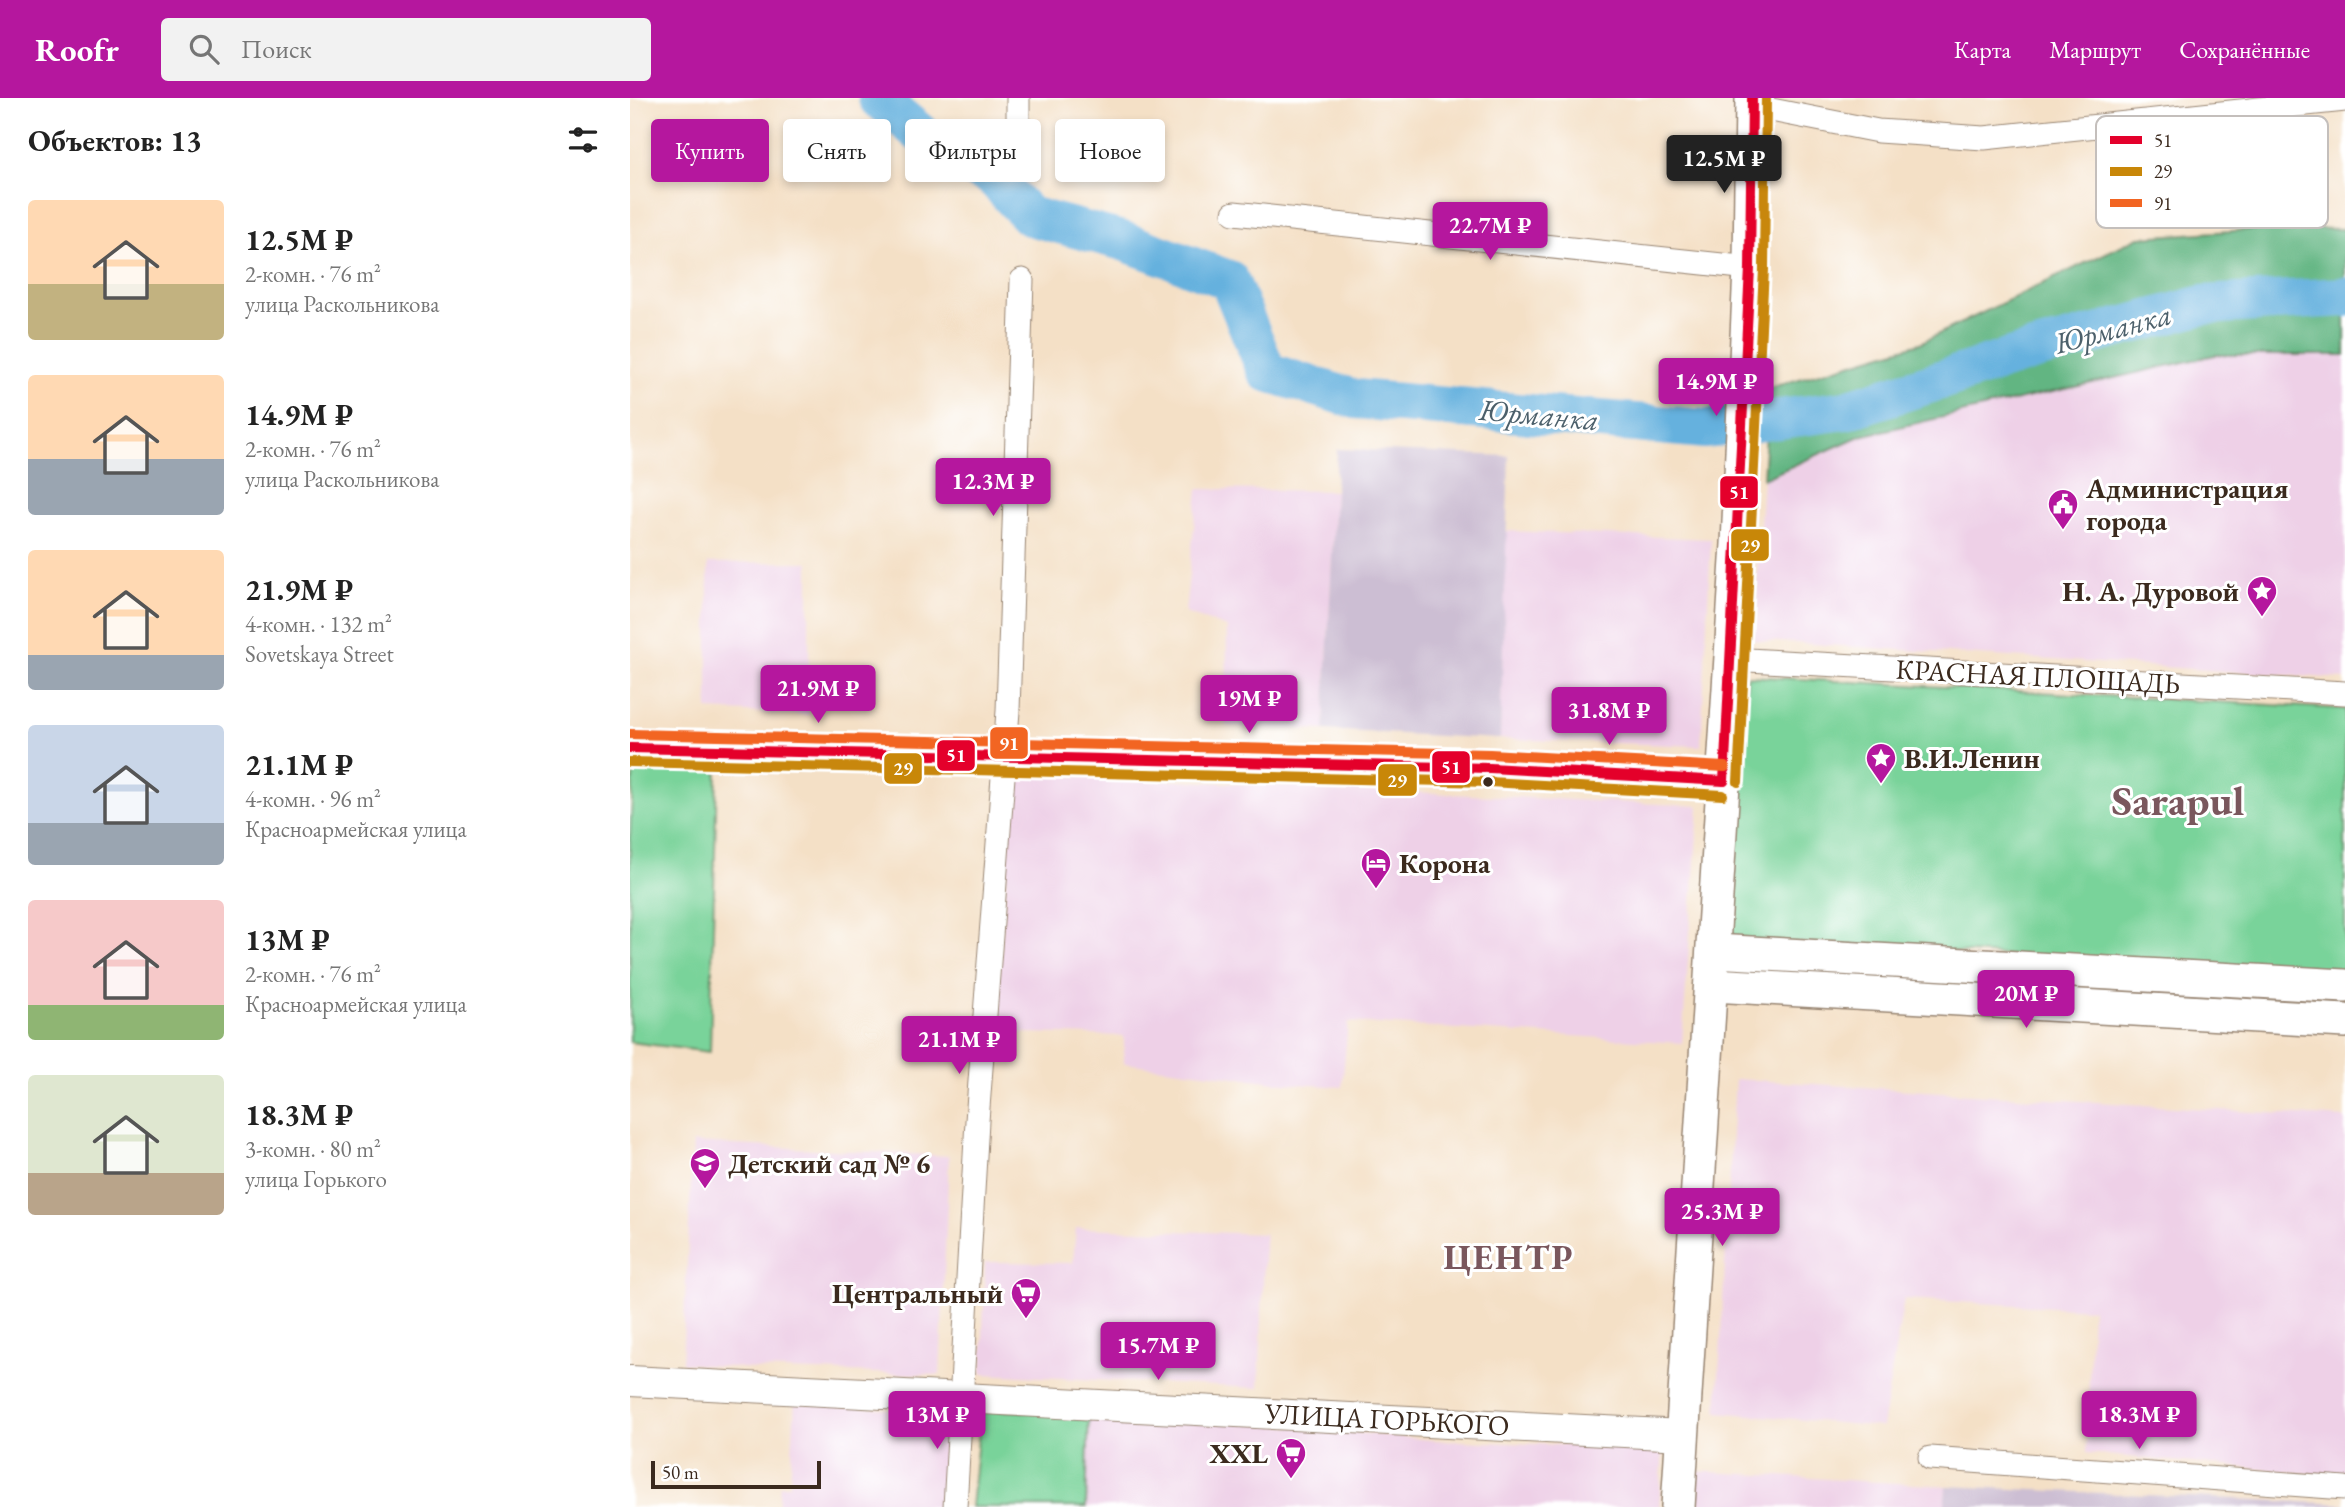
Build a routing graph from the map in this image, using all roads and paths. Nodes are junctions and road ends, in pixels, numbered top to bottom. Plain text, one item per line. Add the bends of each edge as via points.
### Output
1 (2345, 100) edge
2 (1752, 102) edge
3 (2193, 116) edge
4 (2096, 126) edge
5 (1234, 213) dead end
6 (1022, 281) dead end
7 (1750, 281) junction
8 (1731, 659) junction
9 (2345, 693) edge
10 (630, 748) edge
11 (1005, 757) junction
12 (1724, 781) junction
13 (1714, 951) junction
14 (1712, 985) junction
15 (2345, 986) edge
16 (2345, 1021) edge
17 (630, 1381) edge
18 (962, 1397) junction
19 (1683, 1435) junction
20 (1930, 1458) dead end
21 (2345, 1488) edge
22 (955, 1507) edge
23 (1678, 1507) edge

1 - 3 street
2 - 4 street via 1878,131 1984,138
2 - 7 main road
5 - 7 street
6 - 11 street
7 - 8 main road
8 - 9 street, КРАСНАЯ ПЛОЩАДЬ
8 - 12 main road
10 - 11 main road
11 - 12 main road via 1490,768
11 - 18 street via 977,1121
12 - 13 main road
13 - 14 main road
13 - 15 main road
14 - 16 main road
14 - 19 main road
17 - 18 street, УЛИЦА ГОРЬКОГО
18 - 19 street, УЛИЦА ГОРЬКОГО
18 - 22 street
19 - 23 main road
20 - 21 street

